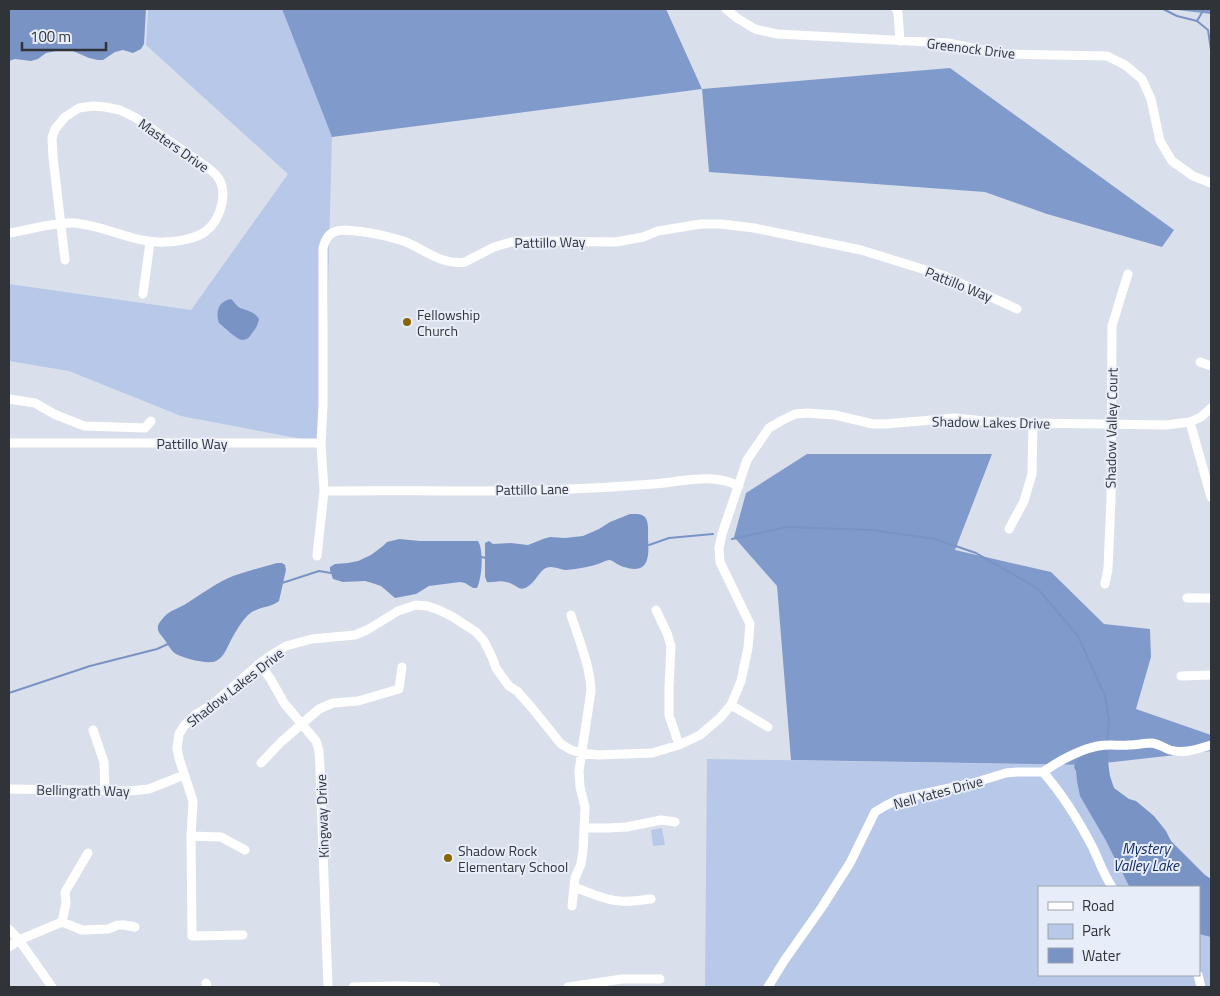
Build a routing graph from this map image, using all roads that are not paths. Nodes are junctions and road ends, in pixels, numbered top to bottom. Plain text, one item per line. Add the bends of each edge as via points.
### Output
1 (726, 9) edge
2 (896, 9) edge
3 (900, 41) junction
4 (1211, 183) edge
5 (61, 224) junction
6 (9, 233) edge
7 (150, 242) junction
8 (65, 260) dead end
9 (1128, 274) dead end
10 (143, 294) dead end
11 (1017, 309) dead end
12 (1200, 362) dead end
13 (1211, 366) edge
14 (9, 399) edge
15 (1211, 408) edge
16 (151, 422) dead end
17 (1190, 422) junction
18 (1034, 423) junction
19 (1111, 424) junction
20 (9, 442) edge
21 (320, 443) junction
22 (739, 486) junction
23 (324, 491) junction
24 (1211, 497) edge
25 (1008, 529) dead end
26 (318, 556) dead end
27 (1105, 584) dead end
28 (1187, 598) dead end
29 (1211, 598) edge
30 (656, 610) dead end
31 (571, 616) dead end
32 (259, 664) junction
33 (402, 666) dead end
34 (1211, 675) edge
35 (1182, 676) dead end
36 (731, 705) junction
37 (302, 724) junction
38 (768, 727) dead end
39 (93, 730) dead end
40 (679, 745) junction
41 (1211, 745) edge
42 (582, 753) junction
43 (261, 763) dead end
44 (1043, 772) junction
45 (184, 775) junction
46 (9, 789) edge
47 (105, 791) junction
48 (675, 822) dead end
49 (585, 828) junction
50 (191, 836) junction
51 (245, 850) dead end
52 (88, 853) dead end
53 (1111, 886) edge
54 (574, 887) junction
55 (651, 899) dead end
56 (572, 906) dead end
57 (62, 922) junction
58 (135, 927) dead end
59 (9, 929) edge
60 (243, 935) dead end
61 (19, 940) junction
62 (9, 947) edge
63 (660, 979) dead end
64 (52, 987) edge
65 (328, 987) edge
66 (353, 987) edge
67 (436, 987) edge
68 (568, 987) edge
69 (768, 987) edge

1 - 3 street, Greenock Drive via 755,29 777,34
2 - 3 street
3 - 4 street, Greenock Drive via 948,43 1001,54 1107,56 1142,79 1151,99 1160,142 1172,161 1192,176
5 - 6 street, Masters Drive
5 - 7 street, Masters Drive via 92,226
5 - 7 street, Masters Drive via 53,157 55,129 79,108 93,106 120,110 208,168 219,178 223,189 216,220 206,231 194,237
5 - 8 street, Masters Drive
7 - 10 street
9 - 19 street, Shadow Valley Court via 1112,326
11 - 21 street, Pattillo Way via 945,276 877,255 746,226 701,224 616,242 511,242 458,263 448,262 391,237 340,230 329,235 324,248
12 - 13 street
14 - 16 street via 35,403 84,426 145,428
15 - 17 street, Shadow Lakes Drive
17 - 19 street, Shadow Lakes Drive
17 - 24 street
18 - 19 street, Shadow Lakes Drive
18 - 22 street, Shadow Lakes Drive via 955,418 873,424 835,415 795,414 769,428 748,460
18 - 25 street via 1032,474 1024,501
19 - 27 street, Shadow Valley Court via 1110,519
20 - 21 street, Pattillo Way
21 - 23 street
22 - 23 street, Pattillo Lane via 714,478 548,490
22 - 36 street, Shadow Lakes Drive via 719,548 720,562 750,624 741,681
23 - 26 street
28 - 29 street
30 - 40 street via 671,646 670,715
31 - 42 street via 587,664 591,691
32 - 37 street, Kingway Drive via 280,698
32 - 42 street, Shadow Lakes Drive via 286,646 312,639 355,635 398,611 416,605 427,606 476,632 509,686 517,691 561,744
32 - 45 street, Shadow Lakes Drive via 184,726 177,748
33 - 37 street via 399,689 358,701 333,703 314,712
34 - 35 street
36 - 38 street
36 - 40 street, Shadow Lakes Drive via 700,735
37 - 43 street
37 - 65 street, Kingway Drive via 316,741 319,751
39 - 47 street via 104,762
40 - 42 street, Shadow Lakes Drive via 652,753
41 - 44 street via 1182,752 1144,743 1098,746 1059,761
42 - 49 street via 579,771 586,807
44 - 53 street via 1072,811
44 - 69 street, Nell Yates Drive via 1006,773 899,799 875,812 850,863
45 - 47 street, Bellingrath Way via 149,789
45 - 50 street, Shadow Lakes Drive via 193,801
46 - 47 street, Bellingrath Way
48 - 49 street via 661,820 628,827
49 - 54 street via 581,864
50 - 51 street via 221,837
50 - 60 street, Shadow Lakes Drive via 192,936
52 - 57 street via 66,892
54 - 55 street via 617,901
54 - 56 street
57 - 58 street via 82,930 124,925
57 - 61 street
59 - 61 street
61 - 62 street
61 - 64 street
63 - 68 street via 622,979
66 - 67 street

